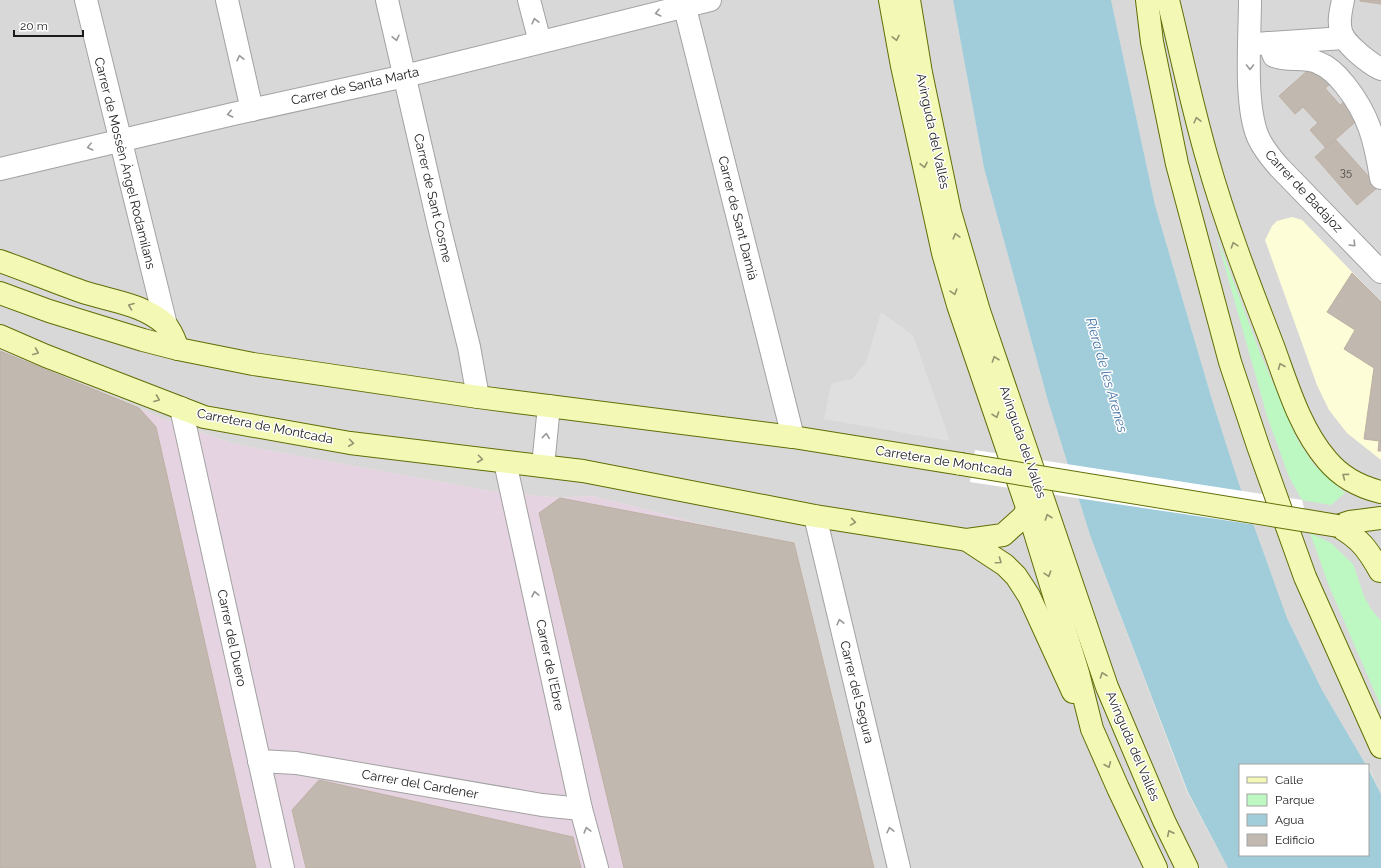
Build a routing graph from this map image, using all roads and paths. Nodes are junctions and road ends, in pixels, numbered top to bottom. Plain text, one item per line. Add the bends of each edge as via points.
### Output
1 (86, 0) edge
2 (226, 0) edge
3 (387, 0) edge
4 (529, 0) edge
5 (710, 0) edge
6 (890, 0) edge
7 (899, 0) edge
8 (908, 0) edge
9 (1147, 0) edge
10 (1168, 0) edge
11 (1250, 0) edge
12 (1343, 0) edge
13 (684, 3) edge
14 (912, 25) junction
15 (1344, 38) junction
16 (540, 42) junction
17 (1259, 44) junction
18 (1381, 69) edge
19 (405, 76) junction
20 (252, 110) junction
21 (119, 140) junction
22 (0, 169) edge
23 (1381, 178) edge
24 (0, 260) edge
25 (1381, 272) edge
26 (0, 292) edge
27 (166, 325) junction
28 (0, 336) edge
29 (178, 349) junction
30 (478, 397) junction
31 (549, 406) junction
32 (181, 408) junction
33 (793, 437) junction
34 (505, 462) junction
35 (543, 466) junction
36 (1039, 489) junction
37 (1381, 492) edge
38 (1028, 510) junction
39 (815, 516) junction
40 (1381, 518) edge
41 (1338, 526) junction
42 (966, 540) junction
43 (1381, 546) edge
44 (1381, 572) edge
45 (1092, 729) junction
46 (1381, 747) edge
47 (259, 761) junction
48 (581, 809) junction
49 (283, 868) edge
50 (597, 868) edge
51 (900, 868) edge
52 (1156, 868) edge
53 (1187, 868) edge

1 - 21 street, Carrer de Mossèn Àngel Rodamilans
20 -> 2 street
3 -> 19 street, Carrer de Sant Cosme
16 -> 4 street
5 - 13 street, Carrer de Santa Marta
6 -> 38 main road, Avinguda del Vallès via 900,59 943,253 958,305
7 - 14 main road
8 - 14 main road, Avinguda del Vallès
9 - 46 main road via 1152,42 1177,164 1230,362 1305,577
37 -> 10 main road via 1363,486 1339,472 1318,448 1300,414 1255,301 1206,157
11 - 17 street, Carrer de Badajoz
12 - 15 street via 1340,24
13 -> 16 street, Carrer de Santa Marta
13 - 33 street, Carrer de Sant Damià
36 -> 14 main road, Avinguda del Vallès via 963,262 950,212
15 - 17 street
15 - 18 street
16 - 19 street, Carrer de Santa Marta
17 - 23 street via 1281,59 1319,63 1341,80 1362,107 1367,118
17 -> 25 street, Carrer de Badajoz via 1252,110 1258,137 1266,152
19 - 20 street, Carrer de Santa Marta
19 - 30 street, Carrer de Sant Cosme via 469,347
20 -> 21 street, Carrer de Santa Marta
21 -> 22 street, Carrer de Santa Marta
21 - 27 street, Carrer de Mossèn Àngel Rodamilans
27 -> 24 main road via 149,313
26 - 29 main road, Carretera de Montcada via 76,320
27 - 29 main road
28 -> 32 main road, Carretera de Montcada
29 - 30 main road, Carretera de Montcada via 253,364
30 - 31 main road, Carretera de Montcada
31 - 33 main road, Carretera de Montcada
35 -> 31 street
32 -> 34 main road, Carretera de Montcada via 204,417 350,442
32 - 47 street, Carrer del Duero
33 - 41 main road, Carretera de Montcada, bridge
34 - 35 main road, Carretera de Montcada
48 -> 34 street, Carrer de l'Ebre
35 - 39 main road, Carretera de Montcada via 583,471
36 - 38 main road
53 -> 36 main road, Avinguda del Vallès via 1164,821 1107,687
38 - 42 main road via 1003,535
38 -> 45 main road, Avinguda del Vallès via 1078,673
39 -> 42 main road, Carretera de Montcada
51 -> 39 street, Carrer del Segura
40 - 41 main road, Carretera de Montcada
41 - 44 main road, Carretera de Montcada via 1368,549
42 -> 45 main road via 1005,565 1020,582
43 - 44 main road
45 -> 52 main road, Avinguda del Vallès
47 - 48 street, Carrer del Cardener via 296,763 542,805
47 - 49 street, Carrer del Duero
50 -> 48 street, Carrer de l'Ebre

